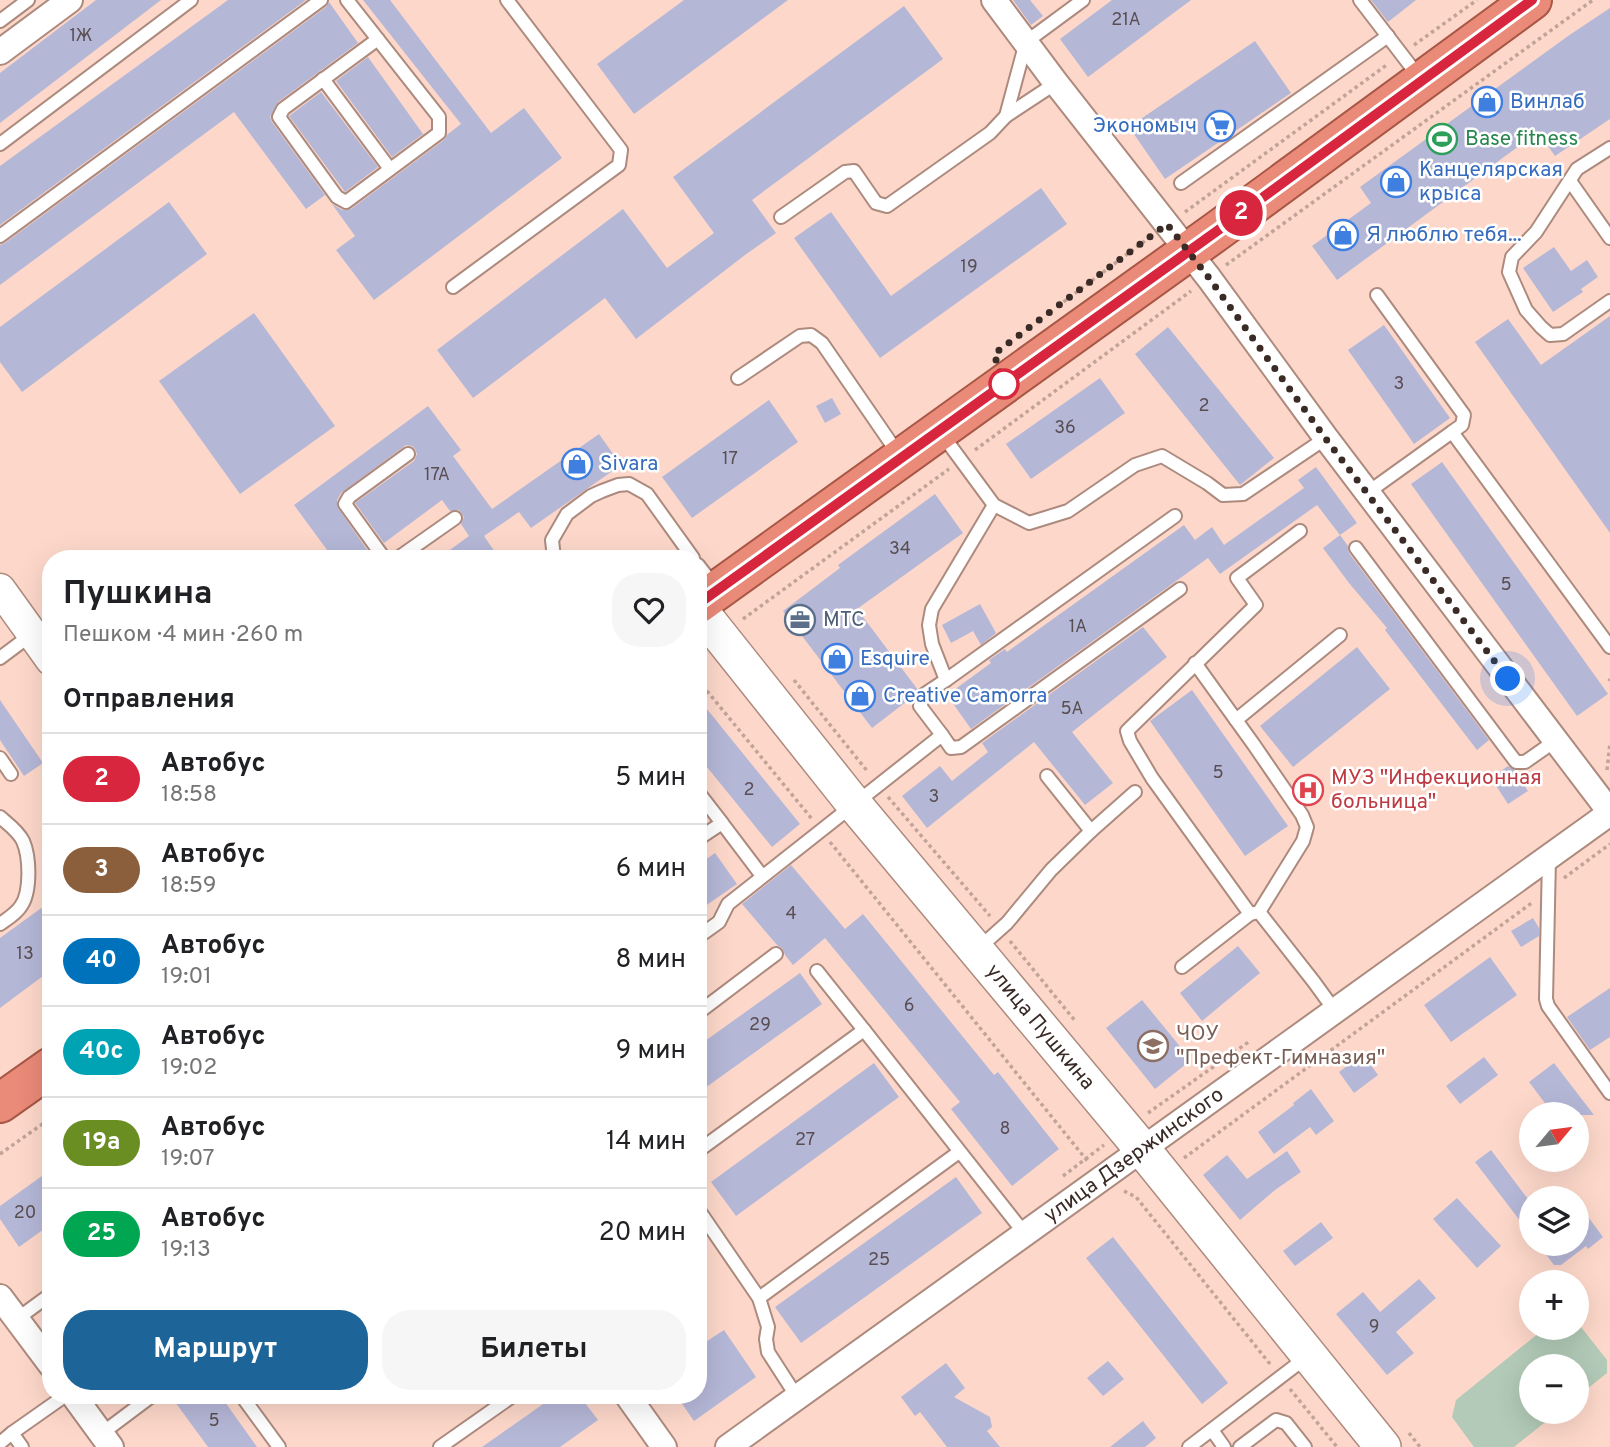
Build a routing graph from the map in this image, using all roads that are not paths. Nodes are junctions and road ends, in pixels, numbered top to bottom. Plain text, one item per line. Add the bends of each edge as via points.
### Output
1 (28, 0) edge
2 (70, 0) edge
3 (191, 0) edge
4 (321, 0) edge
5 (347, 0) edge
6 (507, 0) edge
7 (994, 0) edge
8 (1083, 0) edge
9 (1360, 0) edge
10 (1532, 0) edge
11 (0, 21) edge
12 (1388, 36) junction
13 (378, 39) junction
14 (1026, 42) junction
15 (0, 52) edge
16 (1411, 67) junction
17 (323, 79) junction
18 (1056, 83) junction
19 (1006, 116) junction
20 (0, 144) edge
21 (1610, 148) edge
22 (390, 169) junction
23 (1570, 181) junction
24 (1181, 183) dead end
25 (780, 218) dead end
26 (0, 236) edge
27 (1610, 238) edge
28 (1188, 251) junction
29 (453, 287) dead end
30 (1377, 295) dead end
31 (1610, 301) edge
32 (738, 378) dead end
33 (1452, 432) junction
34 (1326, 439) junction
35 (950, 445) junction
36 (408, 454) dead end
37 (901, 458) junction
38 (1367, 493) junction
39 (994, 505) junction
40 (1175, 516) dead end
41 (455, 518) dead end
42 (1300, 531) dead end
43 (1356, 548) dead end
44 (378, 550) edge
45 (409, 550) edge
46 (553, 550) edge
47 (688, 550) edge
48 (0, 589) edge
49 (707, 589) edge
50 (1180, 589) dead end
51 (707, 602) edge
52 (32, 634) junction
53 (1340, 635) dead end
54 (1610, 647) edge
55 (42, 648) edge
56 (0, 658) edge
57 (1195, 663) junction
58 (946, 680) junction
59 (1236, 720) junction
60 (942, 735) junction
61 (1555, 741) junction
62 (0, 758) edge
63 (11, 774) dead end
64 (1047, 776) dead end
65 (1135, 792) dead end
66 (707, 804) edge
67 (854, 804) junction
68 (1610, 813) edge
69 (0, 817) edge
70 (722, 823) junction
71 (1091, 831) junction
72 (707, 833) edge
73 (1549, 857) junction
74 (762, 876) junction
75 (1254, 913) junction
76 (0, 924) edge
77 (707, 931) edge
78 (976, 950) junction
79 (776, 954) dead end
80 (1182, 967) dead end
81 (817, 971) dead end
82 (707, 1006) edge
83 (1335, 1011) junction
84 (864, 1030) junction
85 (42, 1074) edge
86 (1610, 1093) edge
87 (0, 1104) edge
88 (707, 1144) edge
89 (959, 1152) junction
90 (1153, 1162) junction
91 (707, 1222) edge
92 (1025, 1234) junction
93 (0, 1297) edge
94 (759, 1298) junction
95 (42, 1301) edge
96 (17, 1319) junction
97 (42, 1353) edge
98 (1308, 1356) junction
99 (797, 1398) junction
100 (53, 1404) edge
101 (80, 1404) edge
102 (144, 1404) edge
103 (248, 1404) edge
104 (500, 1404) edge
105 (633, 1404) edge
106 (1212, 1430) junction
107 (12, 1433) junction
108 (106, 1440) edge
109 (0, 1443) edge
110 (22, 1447) edge
111 (279, 1447) edge
112 (440, 1447) edge
113 (664, 1447) edge
114 (728, 1447) edge
115 (1189, 1447) edge
116 (1224, 1447) edge
117 (1240, 1447) edge
118 (1305, 1447) edge
119 (1382, 1447) edge

1 - 11 lane
2 - 15 street
3 - 20 lane
4 - 26 lane
5 - 13 lane
6 - 29 lane via 621,150 619,165
7 - 14 street
8 - 14 lane
9 - 12 lane
10 - 16 highway
12 - 16 lane
12 - 24 lane
13 - 17 lane
13 - 22 lane via 439,117 439,132
14 - 18 street
14 - 19 lane
16 - 28 highway
17 - 22 lane
17 - 22 lane via 279,117 337,197 346,202
18 - 19 lane
18 - 28 street
19 - 25 lane via 990,133 887,206 876,203 855,171 845,172
21 - 23 lane via 1577,169
23 - 27 lane
23 - 31 lane via 1512,257 1509,272 1526,310 1550,335 1563,334
28 - 34 street
28 - 35 highway
30 - 33 lane via 1464,415 1462,425
32 - 37 lane via 800,336 811,335 822,343
33 - 38 lane
33 - 54 lane
34 - 38 street
34 - 39 lane via 1243,494 1223,495 1162,456 1135,465 1068,511 1029,523
35 - 37 highway
35 - 39 lane
36 - 44 lane via 345,504
37 - 49 highway
38 - 61 street
39 - 58 lane via 932,609 932,644
40 - 58 lane
41 - 45 lane
42 - 57 lane via 1237,578 1256,605
43 - 61 lane via 1516,762 1525,762
46 - 47 lane via 552,540 567,514 590,496 629,484 647,494
48 - 52 street
50 - 60 lane via 961,747 951,748
51 - 67 main road, улица Пушкина via 720,635
52 - 55 street
52 - 56 lane
53 - 59 lane
57 - 59 lane
57 - 75 lane via 1127,731 1152,778
58 - 60 lane via 925,694 920,706
59 - 75 lane via 1307,827 1303,841
60 - 67 lane
61 - 68 street
62 - 63 lane
64 - 71 lane
65 - 71 lane
66 - 70 lane
67 - 74 lane
67 - 78 main road, улица Пушкина
68 - 73 street, улица Дзержинского
69 - 76 lane via 23,841 28,882 22,905
70 - 72 lane
70 - 74 lane
71 - 78 lane via 1007,923
73 - 83 street, улица Дзержинского
73 - 86 lane via 1546,999
74 - 77 lane via 728,904 719,922
75 - 80 lane
75 - 83 lane
78 - 90 main road, улица Пушкина
79 - 82 lane
81 - 84 lane
83 - 90 street, улица Дзержинского
84 - 88 lane
84 - 89 lane
85 - 87 highway
89 - 92 lane
89 - 94 lane
90 - 92 street, улица Дзержинского via 1102,1179
90 - 98 main road, улица Пушкина
91 - 94 lane
92 - 99 street, улица Дзержинского
93 - 96 street
94 - 99 lane via 768,1327 768,1352
95 - 96 lane
96 - 97 street
98 - 106 lane
98 - 119 main road, улица Пушкина
99 - 114 street, улица Дзержинского
100 - 107 lane
101 - 108 street
102 - 108 lane
103 - 111 lane
104 - 112 lane
105 - 113 street
106 - 115 lane
106 - 116 lane
107 - 109 lane
107 - 110 lane
117 - 118 lane via 1276,1420 1286,1423

